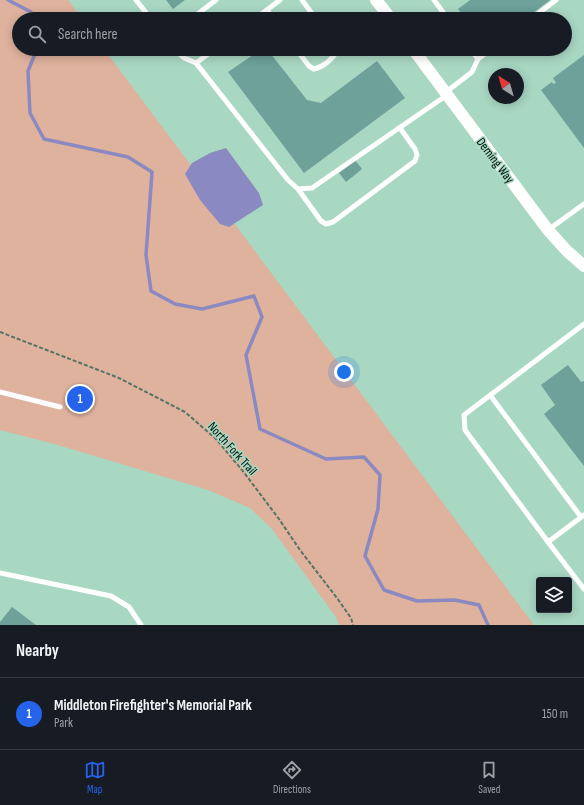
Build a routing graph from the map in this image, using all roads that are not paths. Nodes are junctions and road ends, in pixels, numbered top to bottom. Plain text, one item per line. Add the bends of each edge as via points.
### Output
1 (136, 0) edge
2 (216, 0) edge
3 (280, 0) edge
4 (302, 0) edge
5 (376, 0) edge
6 (434, 0) edge
7 (556, 0) edge
8 (267, 10) joint
9 (145, 12) edge
10 (200, 12) edge
11 (264, 12) edge
12 (311, 12) edge
13 (385, 12) edge
14 (443, 12) edge
15 (540, 12) edge
16 (182, 56) edge
17 (206, 56) edge
18 (301, 56) edge
19 (335, 56) edge
20 (418, 56) edge
21 (476, 56) edge
22 (482, 56) edge
23 (478, 59) junction
24 (196, 63) junction
25 (446, 93) junction
26 (400, 128) junction
27 (298, 189) junction
28 (584, 204) edge
29 (548, 230) junction
30 (584, 266) edge
31 (584, 324) edge
32 (0, 392) edge
33 (490, 395) junction
34 (60, 407) dead end
35 (582, 516) edge
36 (548, 542) junction
37 (0, 573) edge
38 (584, 589) edge
39 (141, 625) edge

1 - 9 lane
2 - 10 lane
3 - 8 lane
4 - 12 lane
5 - 13 street
6 - 14 lane
7 - 15 lane
8 - 11 lane
16 - 24 lane
17 - 24 lane
18 - 19 lane via 314,69
20 - 25 street, Deming Way
21 - 23 lane
22 - 23 lane
23 - 25 lane via 472,72
24 - 27 lane via 288,180
25 - 26 lane
25 - 29 street, Deming Way
26 - 27 lane via 312,188
26 - 27 lane via 415,149 415,161 333,222 326,224 321,221
28 - 29 lane
29 - 30 street, Deming Way
31 - 33 lane
32 - 34 lane
33 - 35 lane
33 - 36 lane via 464,415 466,430
35 - 36 lane
36 - 38 lane
37 - 39 lane via 111,596 129,607

